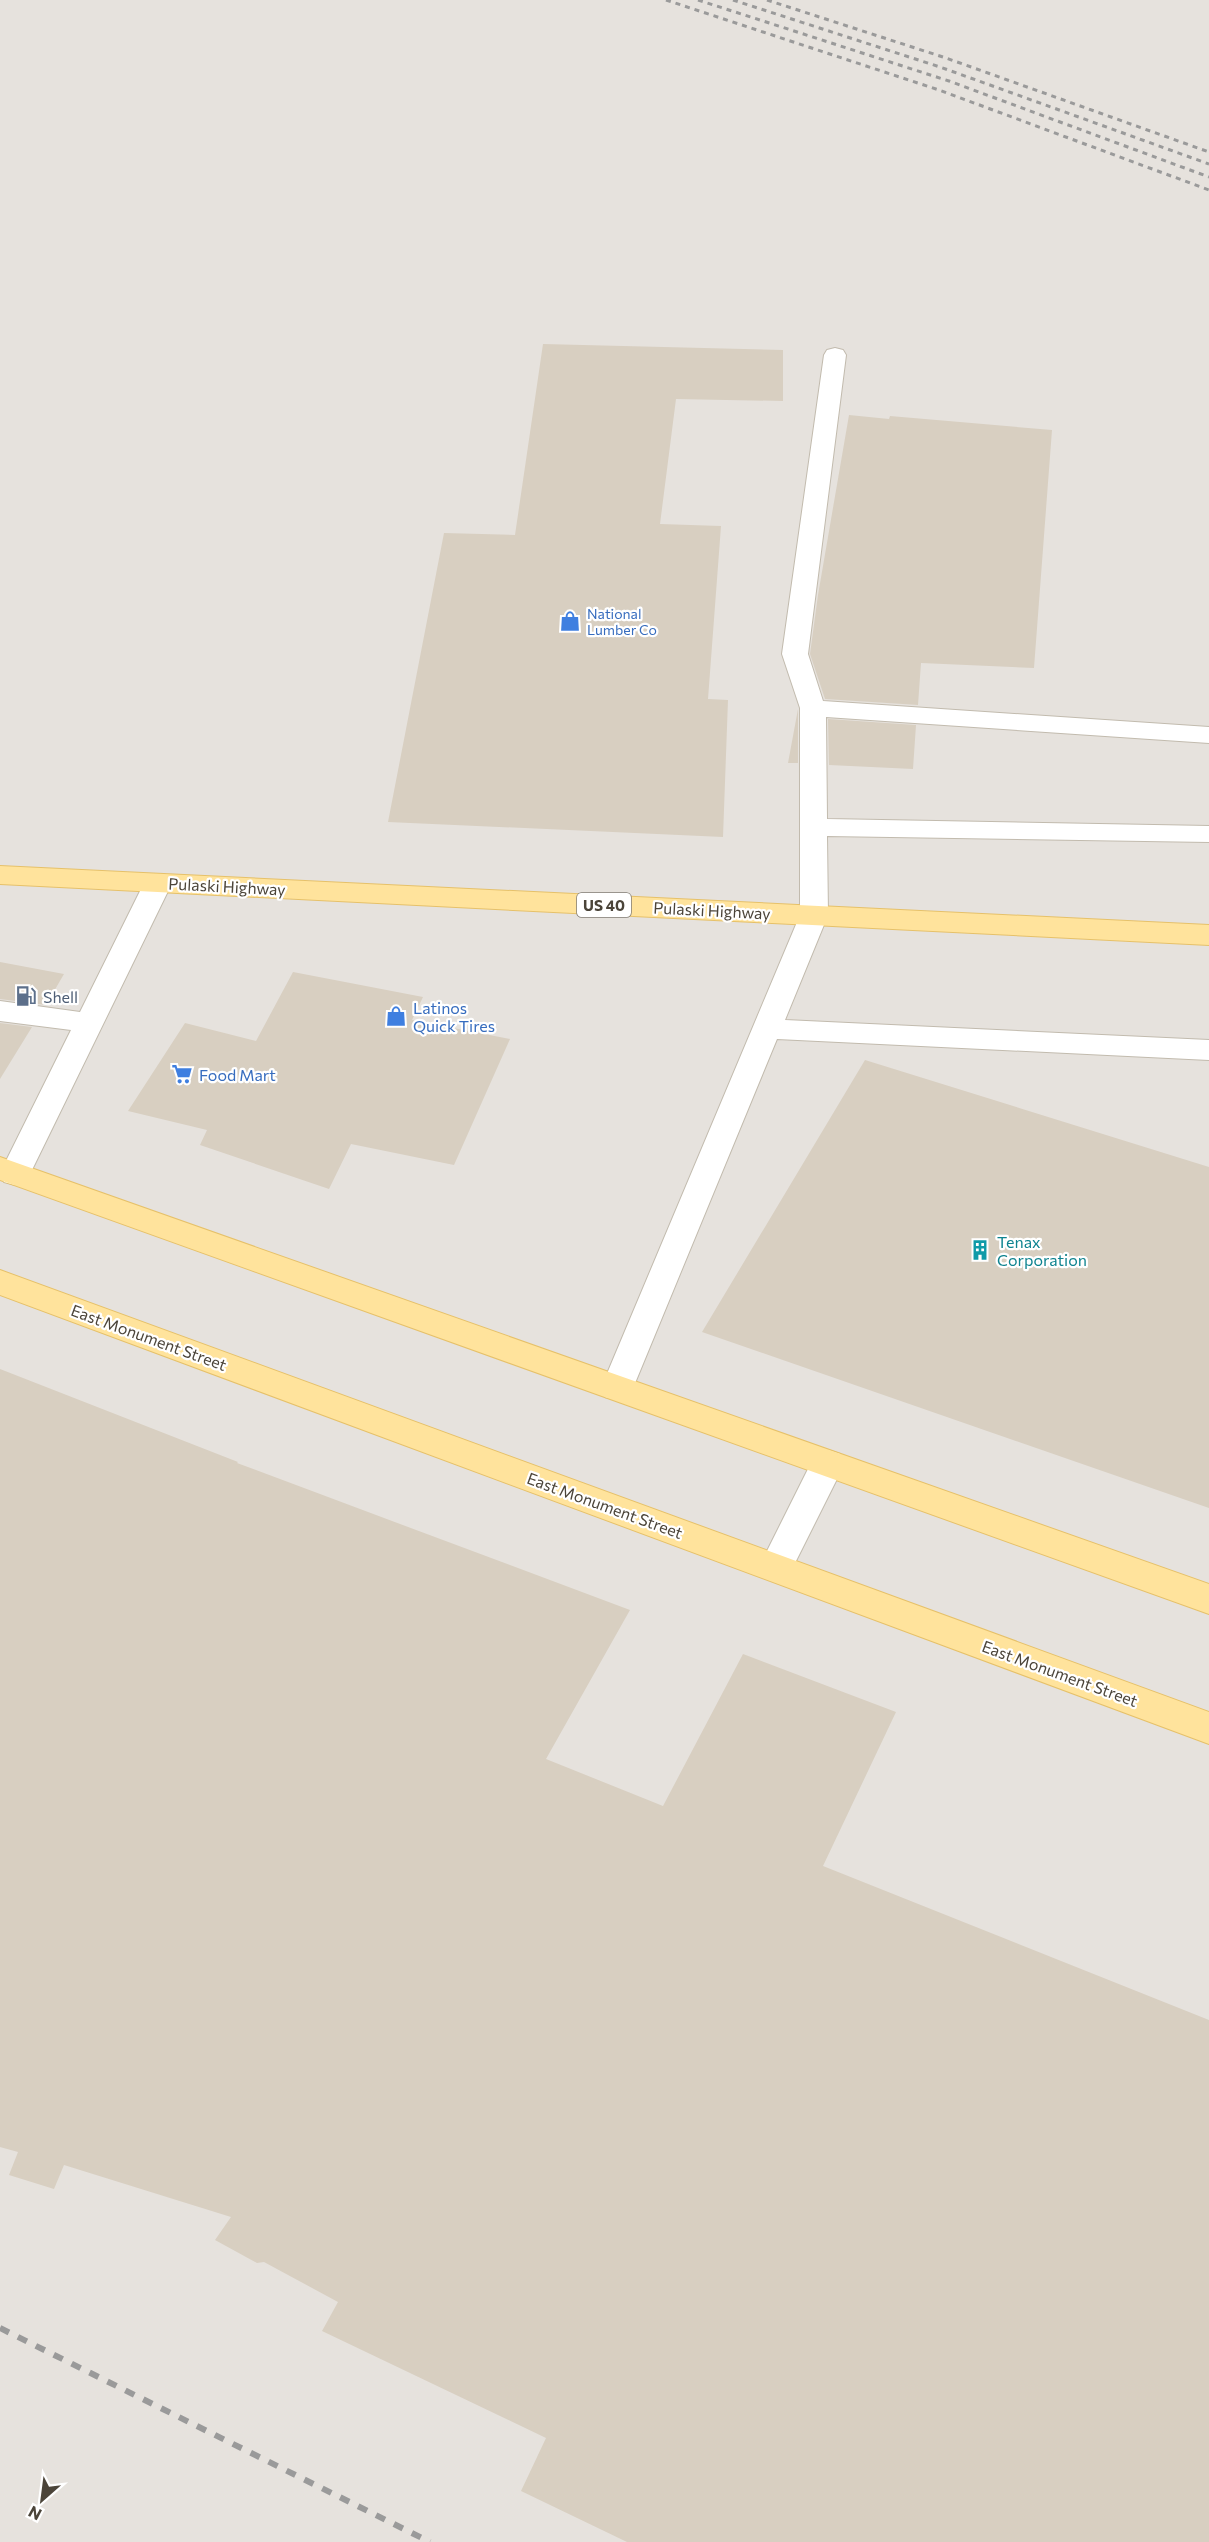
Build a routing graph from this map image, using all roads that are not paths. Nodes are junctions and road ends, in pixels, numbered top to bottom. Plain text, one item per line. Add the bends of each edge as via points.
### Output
1 (835, 355) dead end
2 (813, 708) junction
3 (1209, 735) edge
4 (814, 827) junction
5 (1209, 834) edge
6 (0, 875) edge
7 (158, 883) junction
8 (814, 915) junction
9 (1209, 935) edge
10 (0, 1011) edge
11 (89, 1023) junction
12 (766, 1029) junction
13 (1209, 1050) edge
14 (8, 1171) edge
15 (0, 1282) edge
16 (617, 1388) junction
17 (828, 1463) junction
18 (776, 1568) junction
19 (1209, 1599) edge
20 (1209, 1728) edge

1 - 2 lane via 795,654
2 - 3 lane
2 - 4 lane
4 - 5 lane
4 - 8 lane
6 - 7 main road, Pulaski Highway / US 40
7 - 8 main road, Pulaski Highway / US 40
7 - 11 lane
8 - 9 main road, Pulaski Highway / US 40
8 - 12 lane
10 - 11 lane
11 - 14 lane
12 - 13 lane
12 - 16 lane
14 - 16 main road
15 - 18 main road, East Monument Street
16 - 17 main road
17 - 18 lane
17 - 19 main road
18 - 20 main road, East Monument Street

